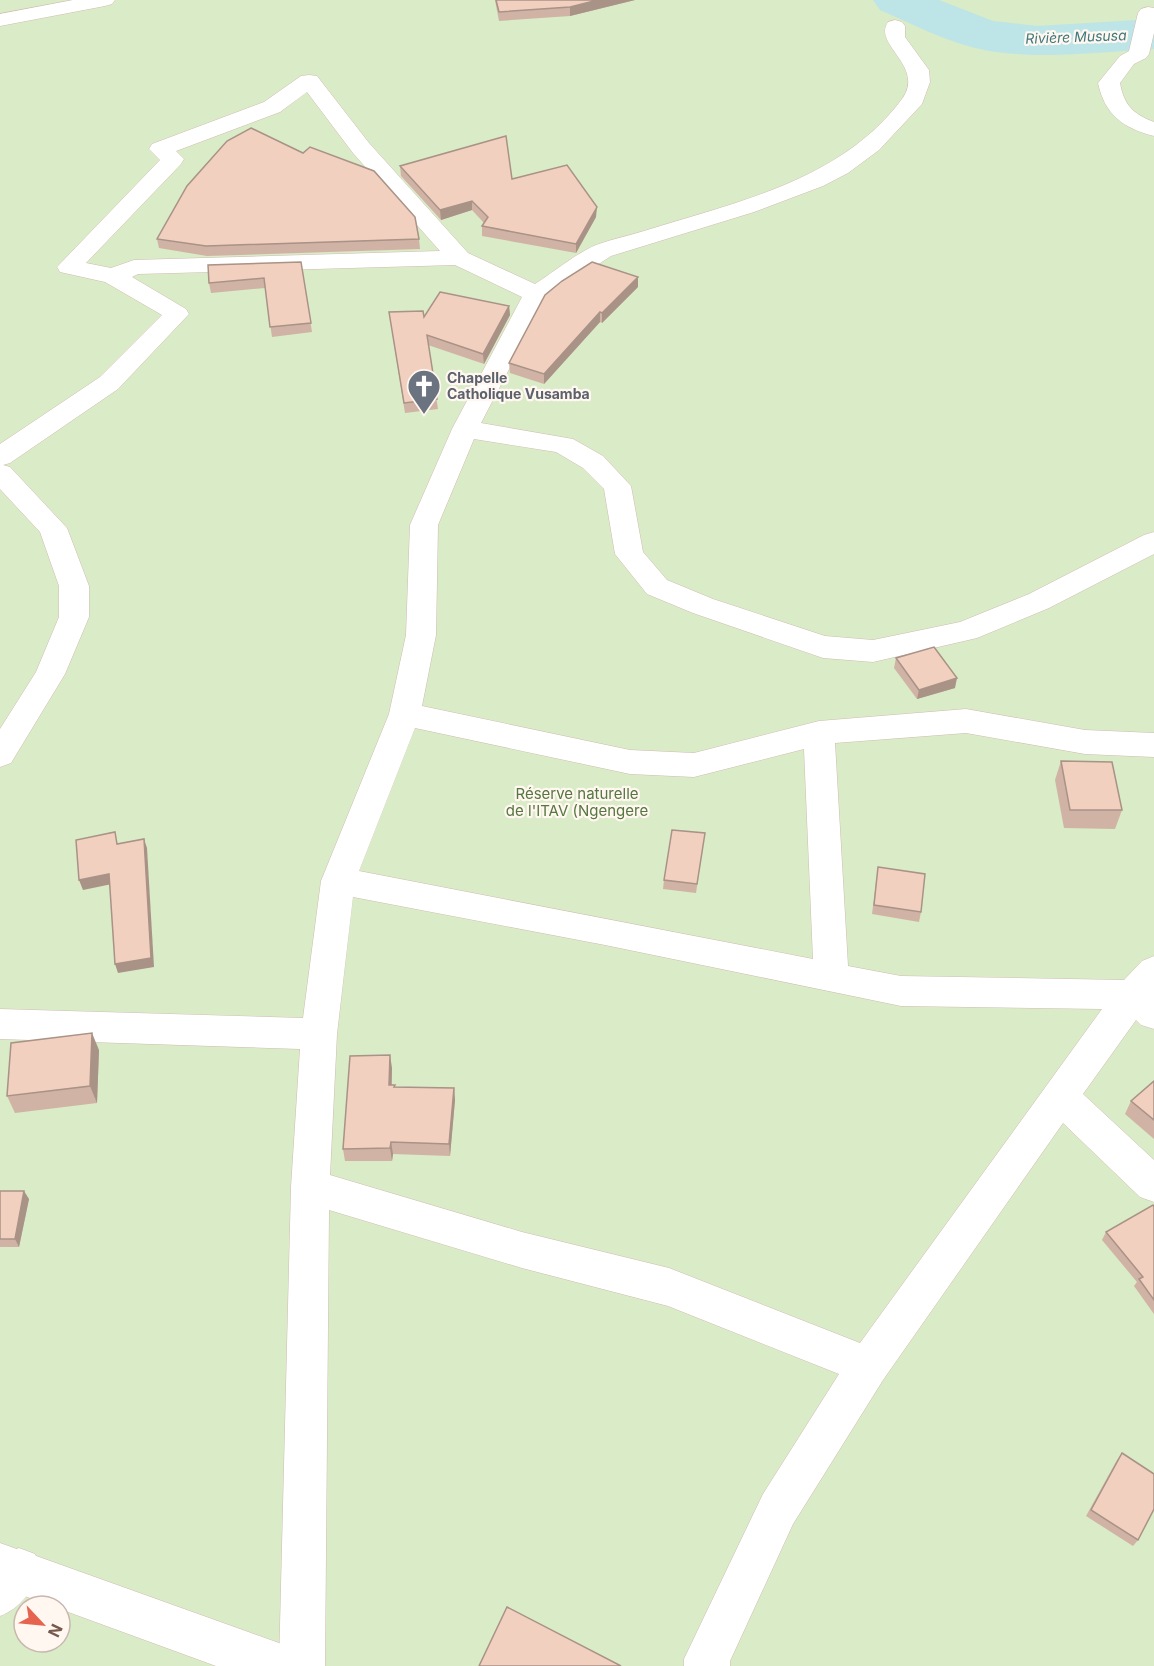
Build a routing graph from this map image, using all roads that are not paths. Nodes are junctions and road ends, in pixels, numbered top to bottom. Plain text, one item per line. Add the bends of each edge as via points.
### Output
1 (105, 0) edge
2 (0, 20) edge
3 (895, 26) dead end
4 (1145, 27) dead end
5 (1154, 129) edge
6 (459, 258) junction
7 (113, 276) junction
8 (536, 294) junction
9 (465, 429) junction
10 (0, 457) edge
11 (0, 472) edge
12 (1154, 542) edge
13 (405, 714) junction
14 (819, 733) junction
15 (1154, 745) edge
16 (0, 755) edge
17 (338, 881) junction
18 (831, 977) junction
19 (1147, 993) edge
20 (0, 1024) edge
21 (318, 1034) junction
22 (1061, 1097) junction
23 (1154, 1185) edge
24 (310, 1187) junction
25 (868, 1366) junction
26 (6, 1576) edge
27 (279, 1666) edge
28 (302, 1666) edge
29 (707, 1666) edge

1 - 2 street
3 - 8 street via 895,37 918,70 919,82 914,99 871,145 815,181 746,207 603,251
4 - 5 street via 1139,54 1127,60 1109,83 1111,99 1124,118
6 - 7 street via 134,267
6 - 7 street via 361,148 309,81 272,107 160,149 173,159 69,267
6 - 8 street
7 - 10 street via 177,314 109,383
8 - 9 street
9 - 12 street via 563,445 593,462 617,486 629,554 657,587 762,628 824,647 873,651 966,631 1039,601
9 - 13 street via 424,525 421,635
11 - 16 street via 53,528 74,586 74,617 50,674
13 - 14 street via 630,762 694,765
13 - 17 street
14 - 15 street via 966,721 1085,742
14 - 18 street
17 - 18 street
17 - 21 street
18 - 19 street via 902,991
19 - 22 street
20 - 21 street
21 - 24 street
22 - 23 street
22 - 25 street
24 - 25 street via 522,1251 669,1287
24 - 28 street
25 - 29 street via 778,1509
26 - 27 street

